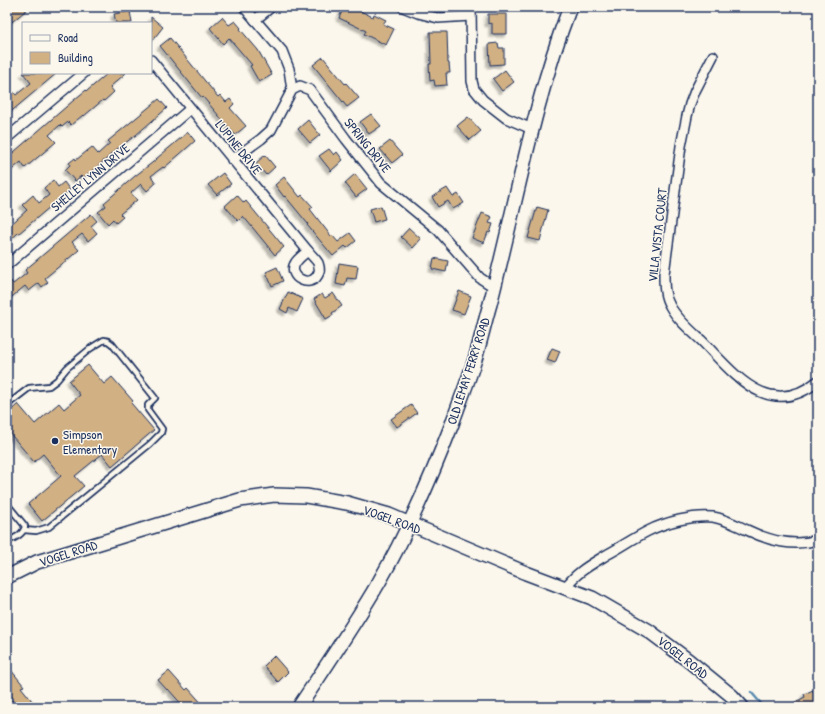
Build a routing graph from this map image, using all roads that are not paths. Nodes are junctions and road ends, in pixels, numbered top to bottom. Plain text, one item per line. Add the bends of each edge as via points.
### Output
1 (244, 7) edge
2 (271, 7) edge
3 (403, 7) edge
4 (570, 7) edge
5 (471, 11) edge
6 (255, 20) junction
7 (713, 56) dead end
8 (152, 61) edge
9 (83, 74) edge
10 (292, 90) junction
11 (190, 109) junction
12 (532, 129) junction
13 (7, 138) edge
14 (232, 160) junction
15 (308, 251) dead end
16 (7, 265) edge
17 (494, 287) junction
18 (818, 381) edge
19 (7, 405) edge
20 (7, 504) edge
21 (410, 524) junction
22 (24, 530) junction
23 (818, 540) edge
24 (7, 541) edge
25 (7, 576) edge
26 (565, 588) junction
27 (299, 707) edge
28 (742, 707) edge

1 - 6 street
2 - 6 street
3 - 5 street via 438,18
4 - 12 main road, OLD LEMAY FERRY ROAD
5 - 12 street via 474,89 482,100 506,118
6 - 10 street via 282,52 289,69
7 - 18 street, VILLA VISTA COURT via 695,91 687,116 664,274 666,295 670,306 684,324 735,374 752,387 771,395 791,396 801,393
8 - 11 street, LUPINE DRIVE
9 - 13 street
10 - 14 street via 272,130
10 - 17 street, SPRING DRIVE via 300,86 310,90 381,183 438,230 480,278
11 - 14 street, LUPINE DRIVE
11 - 16 street, SHELLEY LYNN DRIVE
12 - 17 main road, OLD LEMAY FERRY ROAD
14 - 15 street, LUPINE DRIVE
17 - 21 main road, OLD LEMAY FERRY ROAD via 468,381
19 - 22 lane via 29,388 49,386 67,368 104,340 112,344 155,398 148,405 148,410 162,429 150,444 49,527 36,531
20 - 22 lane via 24,526
21 - 25 main road, VOGEL ROAD via 347,503 306,496 274,495 240,500 37,562
21 - 26 main road, VOGEL ROAD
21 - 27 main road, OLD LEMAY FERRY ROAD via 367,603
22 - 24 lane
23 - 26 street via 786,543 771,540 725,520 713,517 689,518 647,531 584,569 570,580
26 - 28 main road, VOGEL ROAD via 592,598 649,631 732,696

